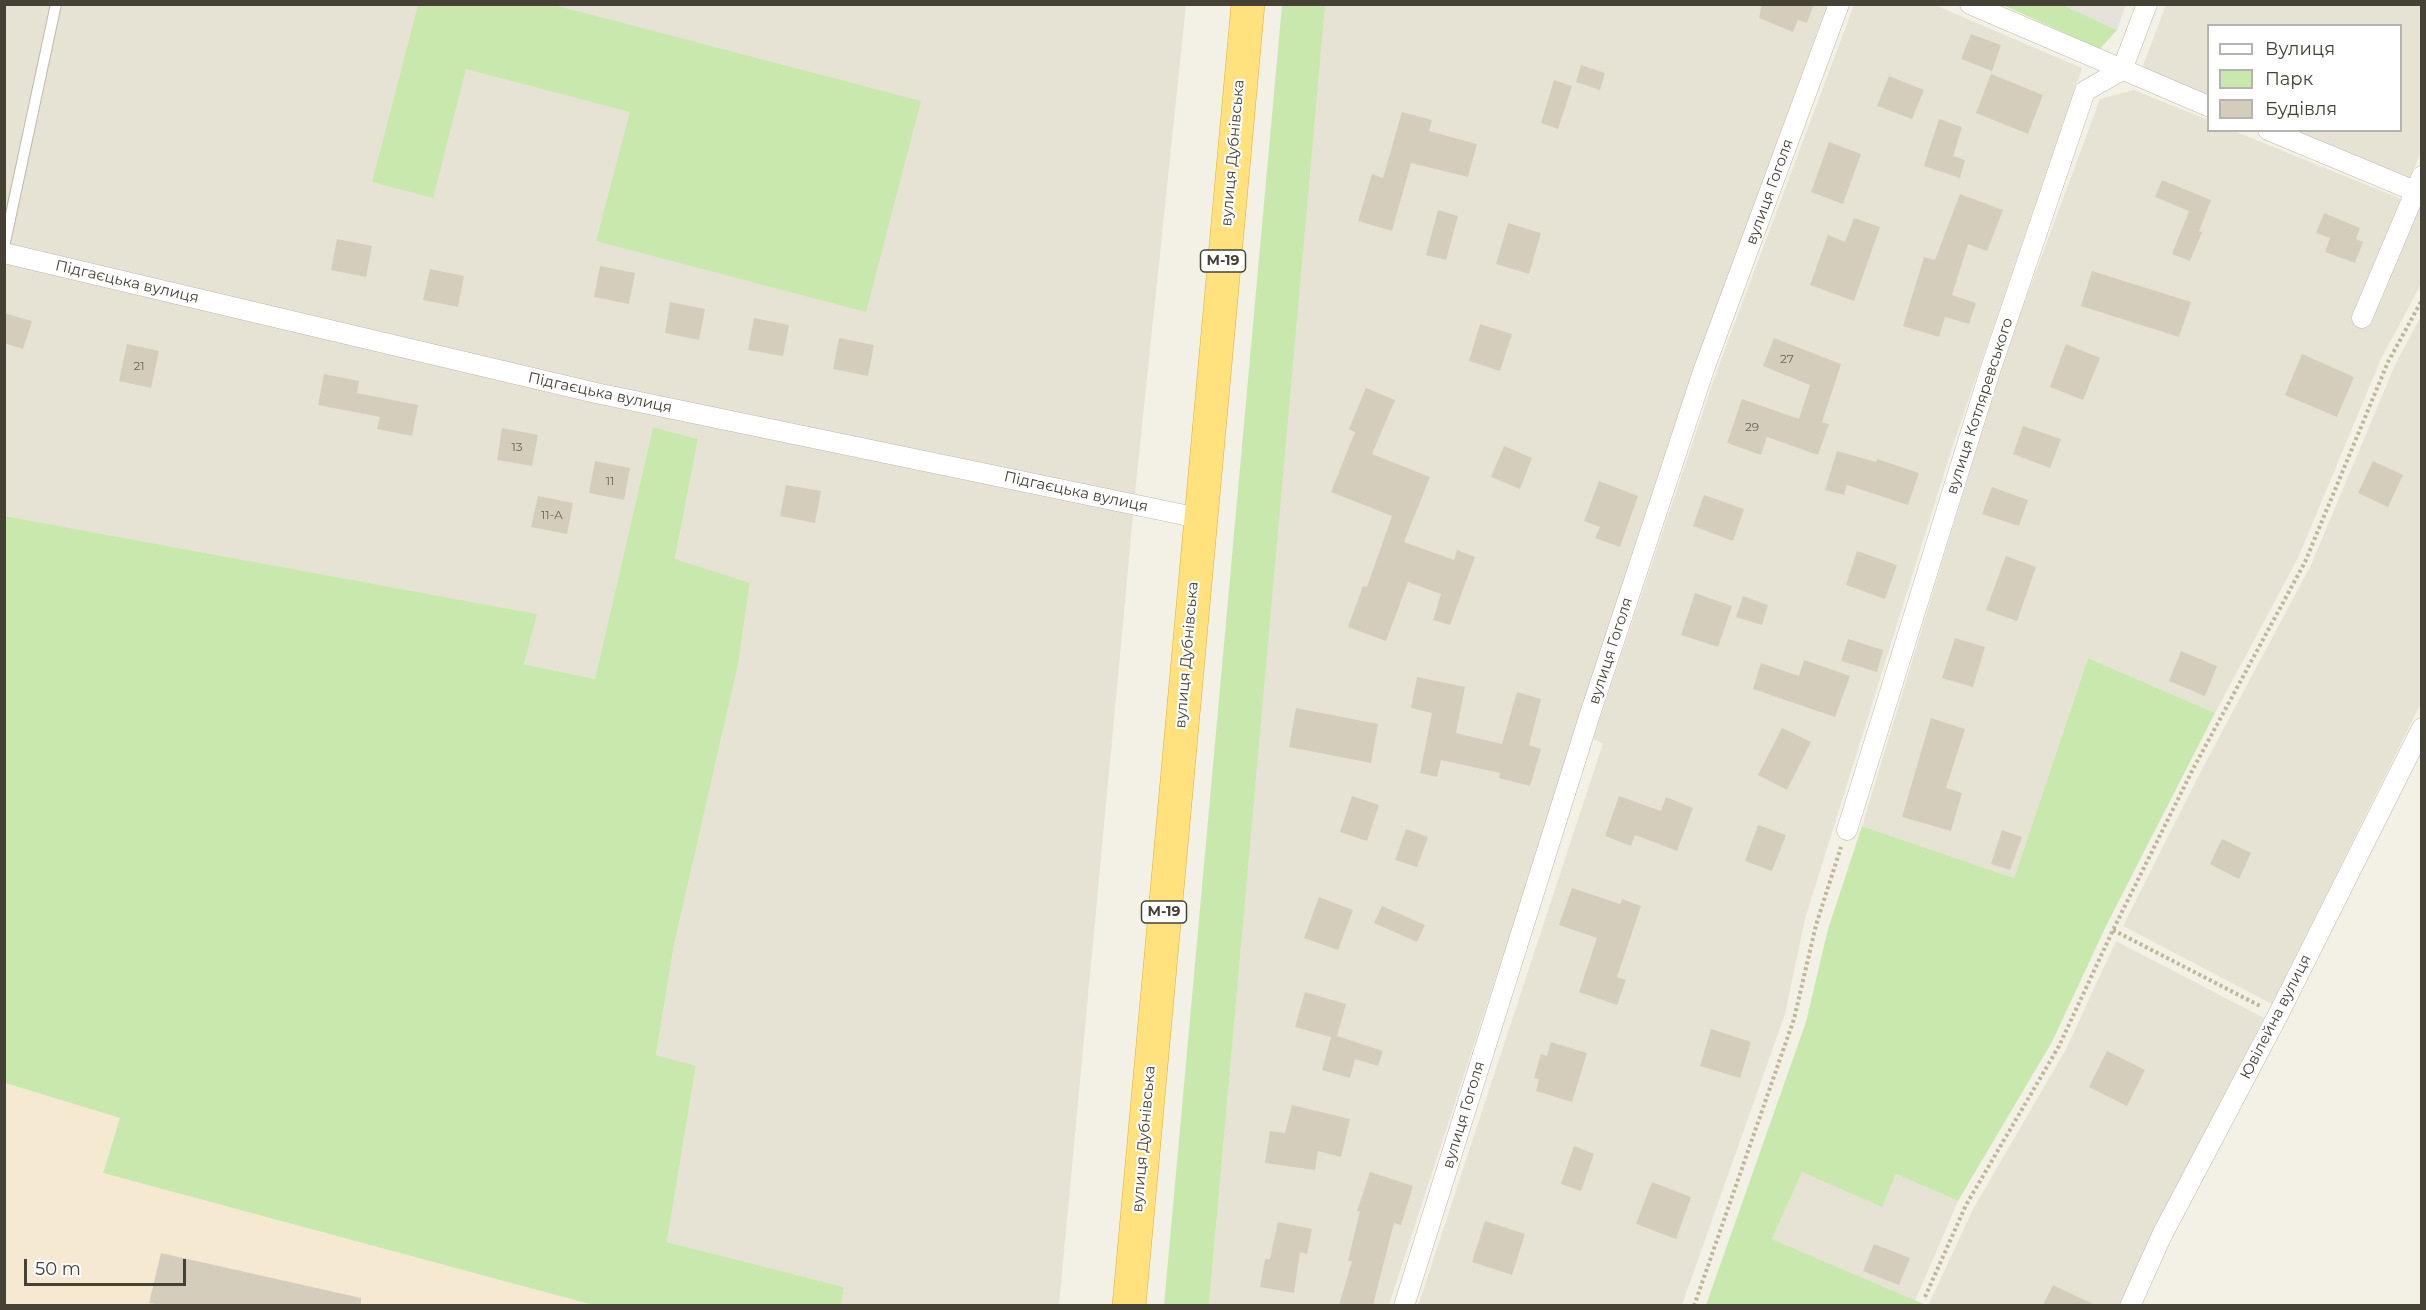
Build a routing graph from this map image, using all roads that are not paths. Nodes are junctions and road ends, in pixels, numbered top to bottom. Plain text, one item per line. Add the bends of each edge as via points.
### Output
1 (56, 4) edge
2 (1248, 4) edge
3 (1839, 4) edge
4 (1970, 4) edge
5 (2147, 4) edge
6 (2122, 70) junction
7 (2207, 106) edge
8 (2273, 132) edge
9 (2420, 187) edge
10 (4, 247) edge
11 (4, 254) edge
12 (2362, 318) dead end
13 (1199, 518) junction
14 (2421, 728) edge
15 (1847, 830) road end
16 (1129, 1305) edge
17 (1404, 1305) edge
18 (2130, 1305) edge

1 - 10 lane
2 - 13 highway, вулиця Дубнівська / М-19
3 - 17 street, вулиця Гоголя via 1704,369 1590,714
4 - 6 street
5 - 6 street
6 - 7 street
6 - 15 street, вулиця Котляревського via 2085,90 1991,368
8 - 9 street
9 - 12 street
11 - 13 street, Підгаєцька вулиця via 596,393
13 - 16 highway, вулиця Дубнівська / М-19
14 - 18 street, Ювілейна вулиця

